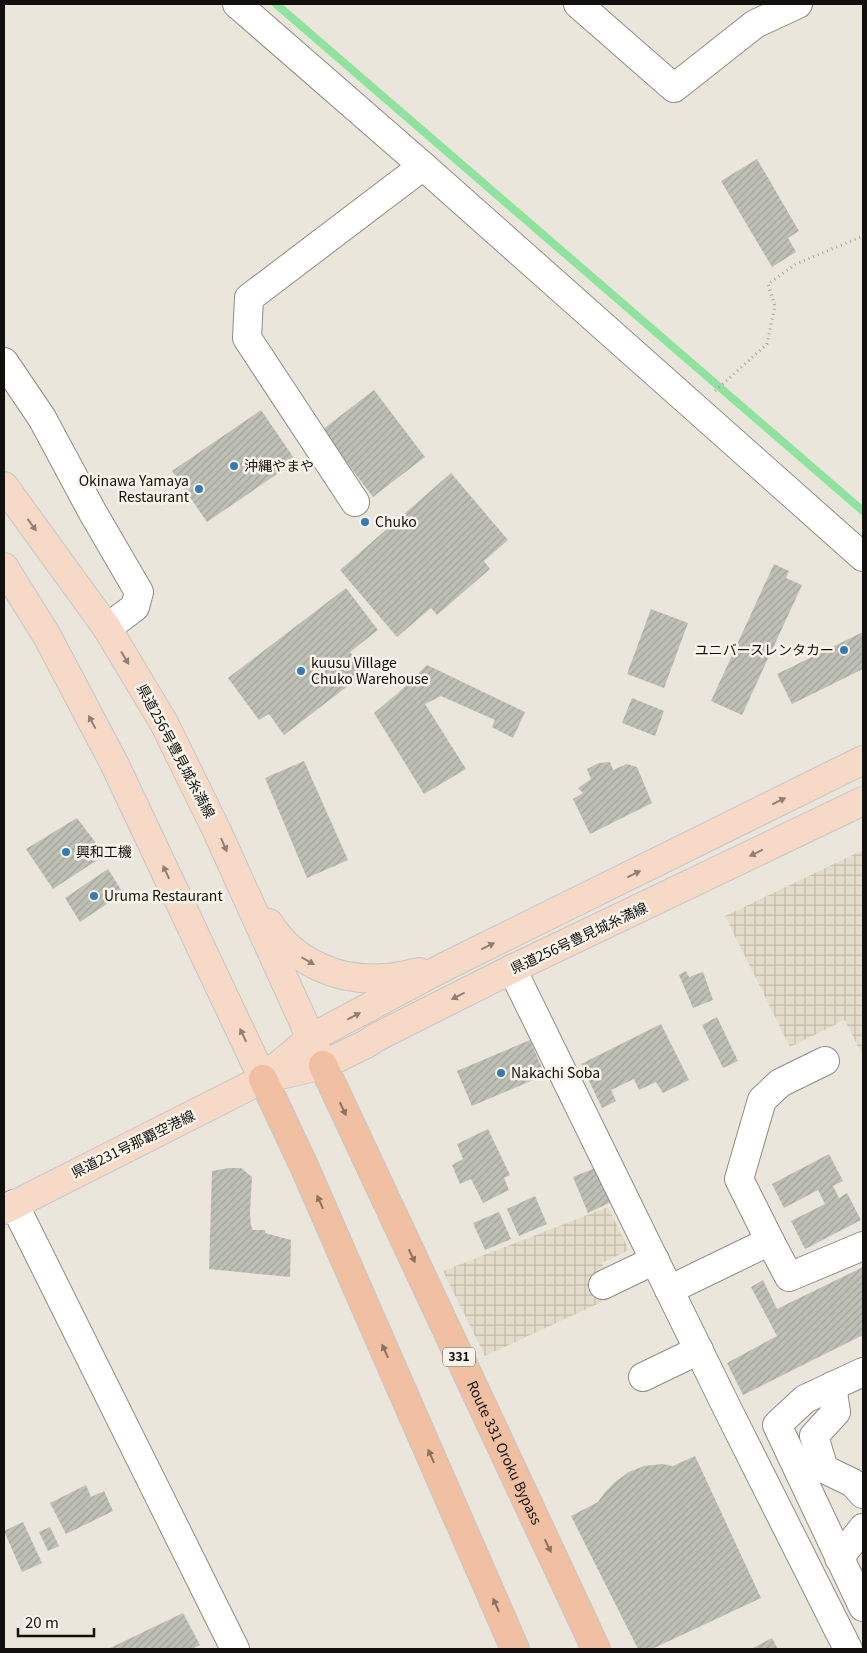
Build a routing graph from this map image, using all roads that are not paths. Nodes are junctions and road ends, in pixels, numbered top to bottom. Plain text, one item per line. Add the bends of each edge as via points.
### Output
1 (237, 4) edge
2 (578, 4) edge
3 (798, 4) edge
4 (423, 166) junction
5 (4, 362) edge
6 (4, 486) edge
7 (355, 502) dead end
8 (863, 557) edge
9 (4, 567) edge
10 (107, 628) junction
11 (863, 760) edge
12 (863, 801) edge
13 (235, 869) junction
14 (444, 967) junction
15 (512, 969) junction
16 (311, 1038) junction
17 (825, 1061) dead end
18 (322, 1065) junction
19 (263, 1079) junction
20 (9, 1207) edge
21 (770, 1241) junction
22 (863, 1246) edge
23 (655, 1260) junction
24 (603, 1285) dead end
25 (669, 1290) junction
26 (698, 1350) junction
27 (862, 1375) edge
28 (643, 1376) dead end
29 (832, 1386) junction
30 (728, 1410) junction
31 (776, 1425) junction
32 (863, 1494) edge
33 (863, 1528) edge
34 (839, 1558) junction
35 (860, 1590) edge
36 (235, 1649) edge
37 (515, 1649) edge
38 (596, 1649) edge
39 (848, 1649) edge

1 - 4 street
2 - 3 street via 674,88 755,24
4 - 7 street via 249,298 248,338
4 - 8 street
5 - 10 street via 42,418 139,592 135,607
6 -> 10 main road, 県道256号豊見城糸満線
19 -> 9 main road via 115,765 46,636
10 -> 13 main road, 県道256号豊見城糸満線 via 164,723
14 -> 11 main road
12 -> 15 main road, 県道256号豊見城糸満線
13 -> 14 main road via 276,935 296,954 321,968 356,978 385,978
13 - 16 main road, 県道256号豊見城糸満線
16 -> 14 main road
15 -> 18 main road, 県道256号豊見城糸満線
15 - 23 street
16 - 18 main road, 県道256号豊見城糸満線
16 - 19 main road
17 - 21 street via 780,1083 762,1100 739,1179
18 - 19 main road
18 -> 38 highway, Route 331 Oroku Bypass / 331
19 - 20 main road, 県道231号那覇空港線
37 -> 19 highway
20 - 36 street
21 - 22 street via 790,1277
21 - 25 street
23 - 24 street
23 - 25 street
25 - 26 street
26 - 28 street
26 - 30 street
27 - 29 street
29 - 31 street via 805,1399
29 - 32 street via 836,1412 814,1436 824,1469 853,1482
30 - 31 street
30 - 39 street
31 - 34 street
33 - 34 street
34 - 35 street

